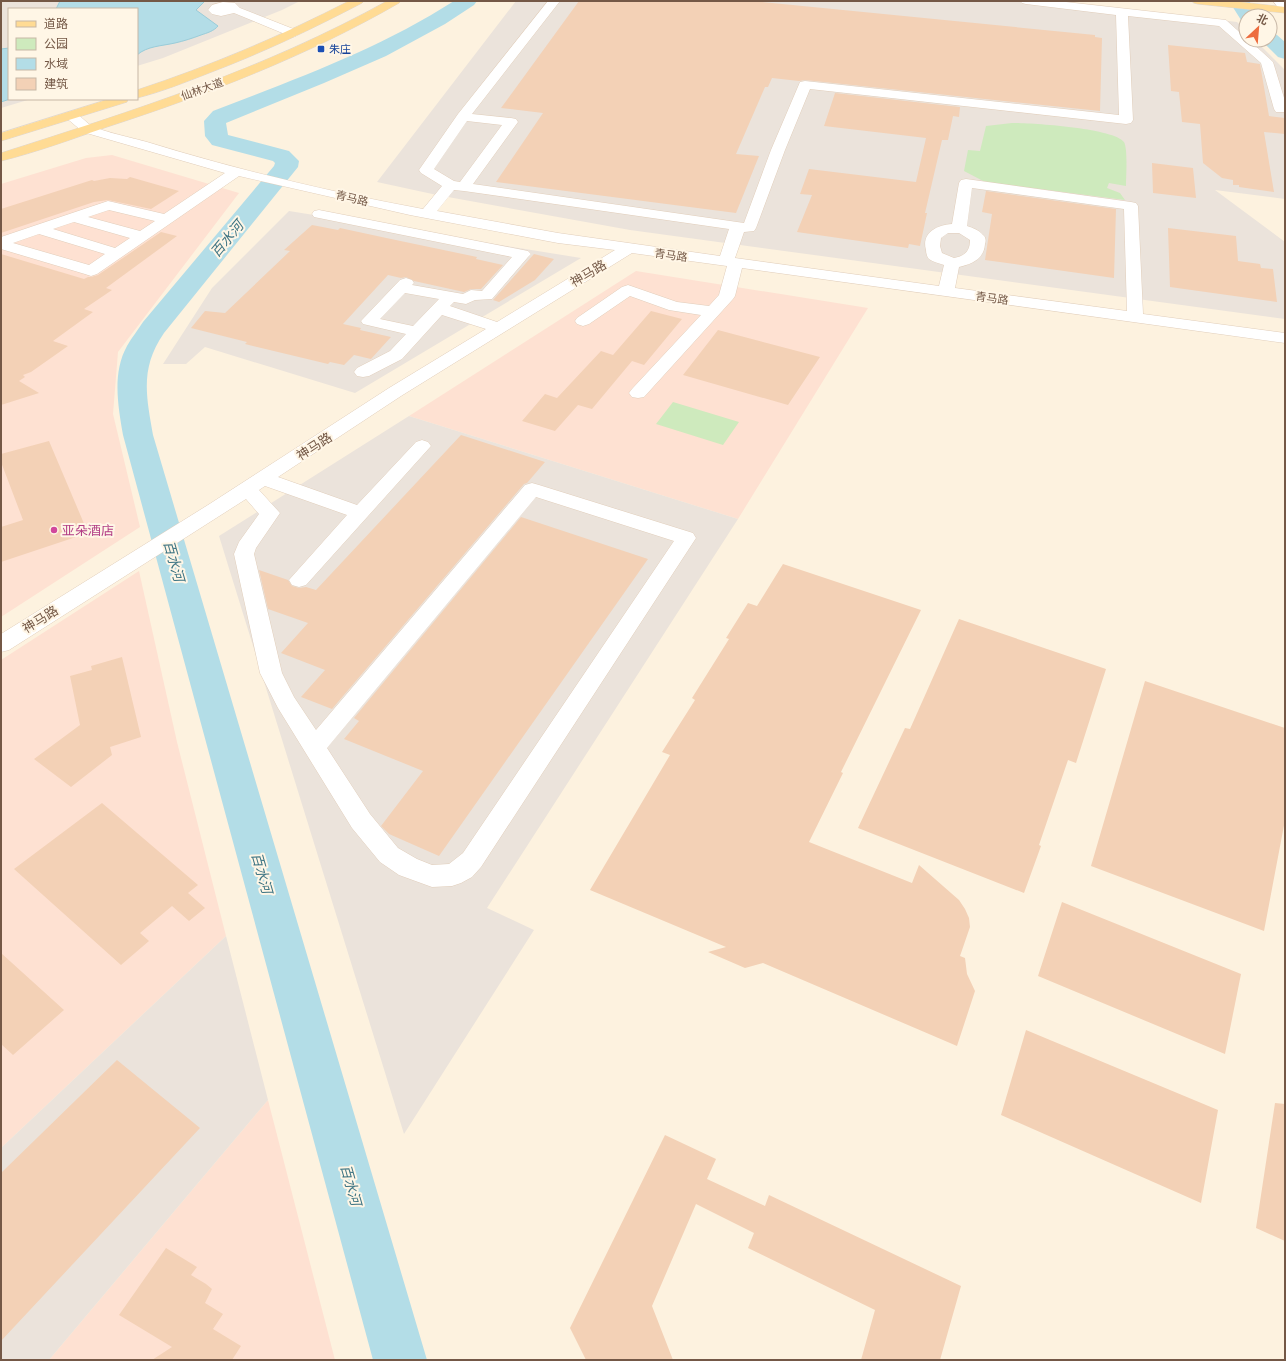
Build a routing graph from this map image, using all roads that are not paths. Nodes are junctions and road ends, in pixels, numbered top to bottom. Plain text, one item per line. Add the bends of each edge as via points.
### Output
1 (358, 1) edge
2 (395, 1) edge
3 (554, 1) edge
4 (1026, 1) edge
5 (1198, 1) edge
6 (1279, 1) edge
7 (1285, 2) edge
8 (227, 7) edge
9 (1285, 9) edge
10 (1122, 11) junction
11 (287, 35) junction
12 (178, 80) junction
13 (196, 92) junction
14 (138, 94) edge
15 (119, 100) edge
16 (1281, 109) dead end
17 (71, 116) junction
18 (463, 117) junction
19 (88, 129) junction
20 (1, 138) edge
21 (1, 157) edge
22 (237, 171) junction
23 (457, 186) junction
24 (319, 214) dead end
25 (427, 214) junction
26 (73, 217) junction
27 (166, 220) junction
28 (738, 226) junction
29 (959, 228) junction
30 (38, 229) junction
31 (141, 236) junction
32 (1, 243) edge
33 (628, 249) junction
34 (118, 253) junction
35 (731, 263) junction
36 (952, 263) junction
37 (946, 291) junction
38 (445, 303) junction
39 (714, 311) junction
40 (1135, 317) junction
41 (584, 321) dead end
42 (499, 328) junction
43 (417, 332) junction
44 (1285, 338) edge
45 (364, 372) dead end
46 (638, 393) dead end
47 (422, 446) dead end
48 (256, 484) junction
49 (360, 513) junction
50 (299, 580) dead end
51 (1, 644) edge
52 (315, 747) junction

1 - 11 main road, 仙林大道
2 - 13 main road, 仙林大道 via 308,46
3 - 18 street
4 - 10 street
5 - 9 main road
6 - 7 main road
6 - 9 street
8 - 11 street
10 - 16 street via 1222,23 1266,62
10 - 28 street via 1126,120 805,85 749,228
11 - 12 main road, 仙林大道
12 - 13 main road
12 - 14 main road, 仙林大道
13 - 19 main road, 仙林大道
15 - 17 main road
17 - 19 street, 青马路
17 - 20 main road
18 - 23 street via 426,170
18 - 23 street via 511,122
19 - 21 main road, 仙林大道
19 - 22 street, 青马路
22 - 25 street, 青马路
22 - 27 street
23 - 25 street
23 - 28 street
24 - 38 street via 523,254 486,296 471,295 466,299
25 - 33 street, 青马路
26 - 27 street via 108,205
26 - 30 street
26 - 31 street
27 - 31 street
28 - 35 street
29 - 36 street via 972,232 978,238 979,247 974,255 965,261
29 - 36 street via 939,231 933,238 932,249 936,256
29 - 40 street via 966,183 1131,206
30 - 32 street
30 - 34 street
31 - 34 street
32 - 34 street via 91,271
33 - 35 street, 青马路
33 - 42 street, 神马路
35 - 37 street, 青马路
35 - 39 street via 727,296
36 - 37 street
37 - 40 street, 青马路
38 - 42 street
38 - 43 street
38 - 43 street via 403,285 369,321
39 - 41 street via 674,307 628,290
39 - 46 street
40 - 44 street, 青马路
42 - 48 street, 神马路
43 - 45 street via 396,355
47 - 49 street
48 - 49 street
48 - 51 street, 神马路
48 - 52 street via 270,513 246,547 244,554 271,673
49 - 50 street
52 - 52 street via 361,821 389,855 408,867 432,876 452,875 463,869 472,860 686,538 532,489

